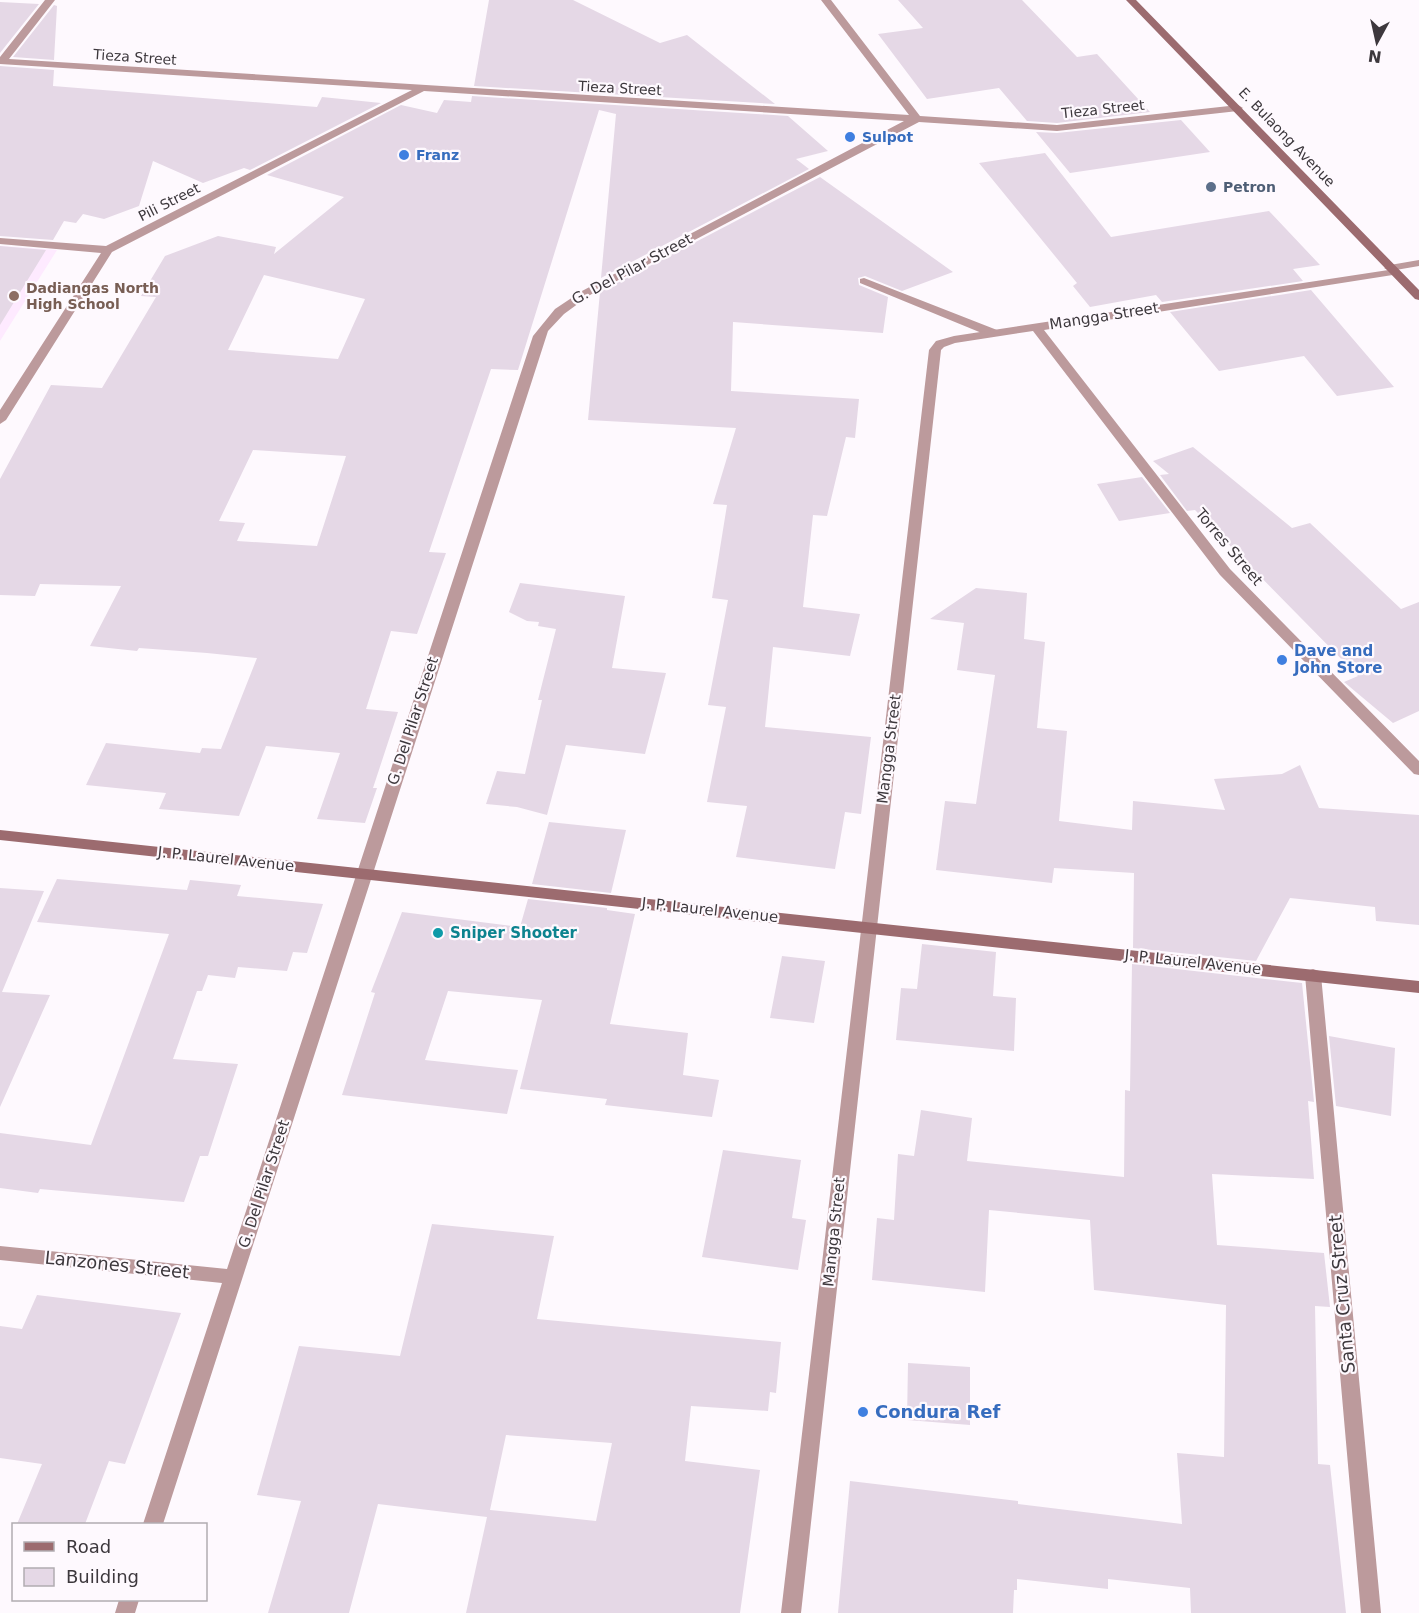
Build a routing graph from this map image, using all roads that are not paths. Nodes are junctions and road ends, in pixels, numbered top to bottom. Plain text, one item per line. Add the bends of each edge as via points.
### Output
1 (50, 0) edge
2 (826, 0) edge
3 (1131, 0) edge
4 (1, 61) edge
5 (422, 89) junction
6 (1238, 108) junction
7 (917, 119) junction
8 (0, 241) edge
9 (108, 250) junction
10 (1419, 263) edge
11 (1393, 270) junction
12 (864, 281) dead end
13 (1419, 297) edge
14 (1035, 326) junction
15 (993, 333) junction
16 (0, 420) edge
17 (1419, 770) edge
18 (0, 835) edge
19 (364, 873) junction
20 (868, 926) junction
21 (1313, 975) junction
22 (1419, 987) edge
23 (0, 1253) edge
24 (234, 1277) junction
25 (153, 1523) edge
26 (791, 1613) edge
27 (1371, 1613) edge

1 - 4 street
2 - 7 street
3 - 6 street, E. Bulaong Avenue
4 - 5 street, Tieza Street
5 - 7 street, Tieza Street
5 - 9 street, Pili Street
6 - 7 street, Tieza Street via 1057,128
6 - 11 street, E. Bulaong Avenue
7 - 19 street, G. Del Pilar Street via 586,292 547,322 532,355
8 - 9 street
9 - 16 street
10 - 11 street, Mangga Street
11 - 13 street, E. Bulaong Avenue
11 - 14 street, Mangga Street
12 - 15 street
14 - 15 street, Mangga Street
14 - 17 street, Torres Street via 1225,572
15 - 20 street, Mangga Street via 940,344 935,350
18 - 19 street, J. P. Laurel Avenue
19 - 20 street, J. P. Laurel Avenue
19 - 24 street, G. Del Pilar Street
20 - 21 street, J. P. Laurel Avenue
20 - 26 street, Mangga Street
21 - 22 street, J. P. Laurel Avenue
21 - 27 street, Santa Cruz Street
23 - 24 street, Lanzones Street
24 - 25 street, G. Del Pilar Street

